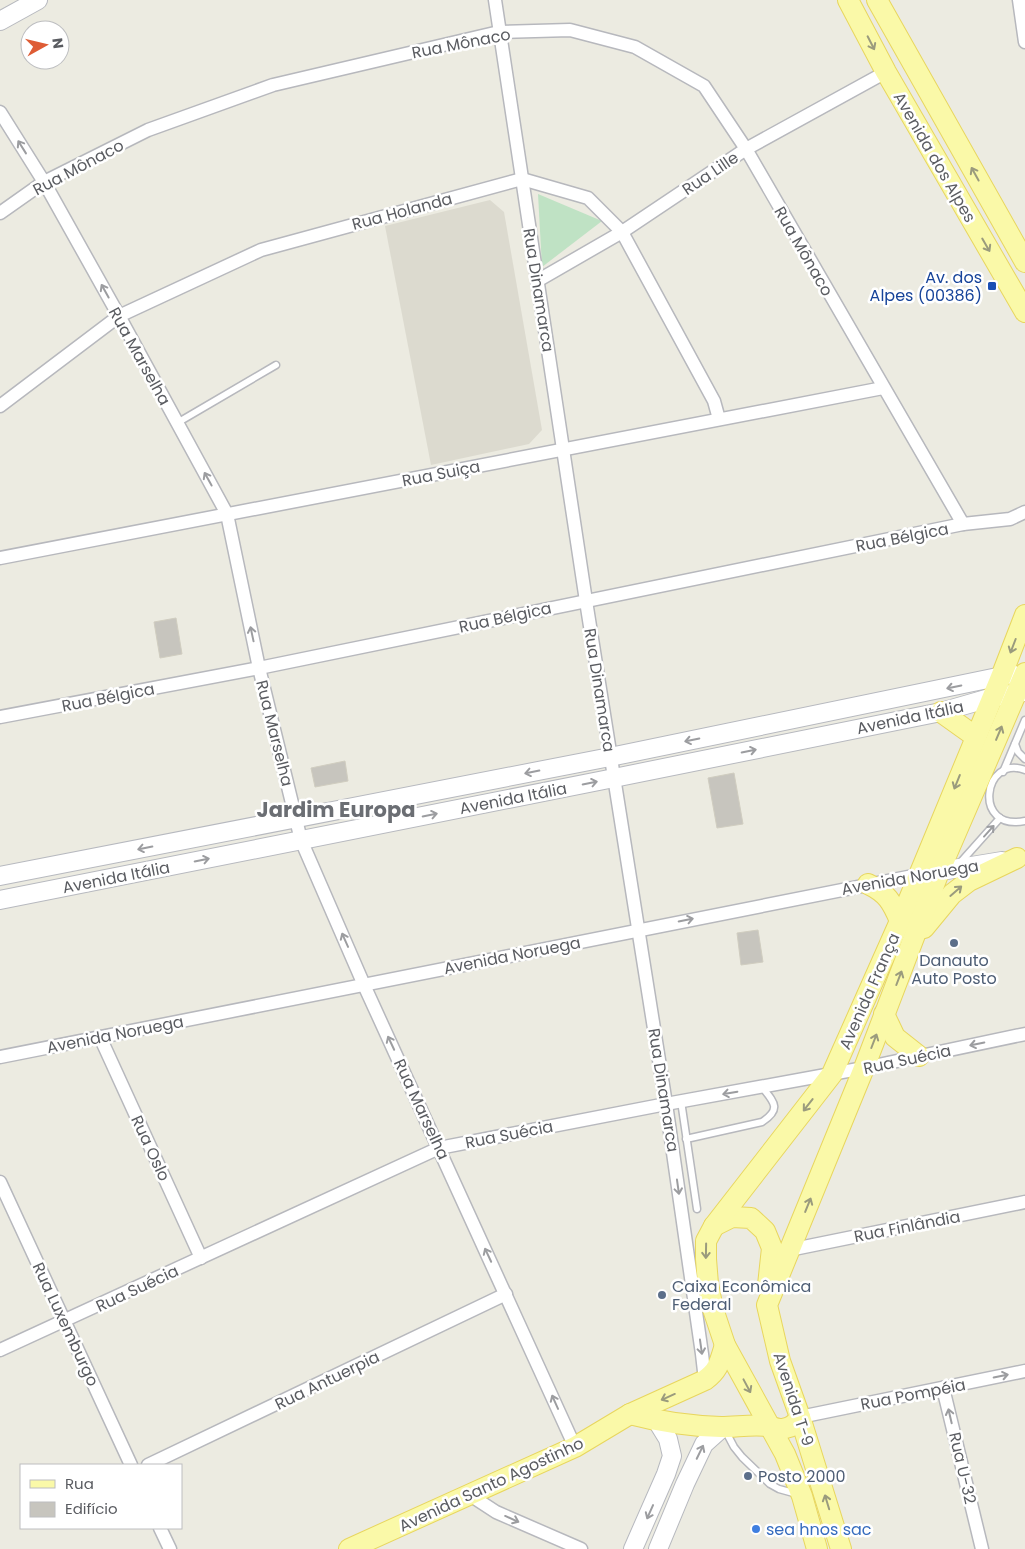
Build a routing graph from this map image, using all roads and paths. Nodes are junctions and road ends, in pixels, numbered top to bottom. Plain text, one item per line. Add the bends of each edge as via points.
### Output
1 (38, 0) edge
2 (494, 0) edge
3 (832, 0) edge
4 (848, 0) edge
5 (877, 0) edge
6 (1019, 0) edge
7 (1, 19) edge
8 (860, 21) junction
9 (499, 32) junction
10 (1025, 42) edge
11 (886, 72) junction
12 (0, 112) edge
13 (746, 149) junction
14 (522, 179) junction
15 (44, 182) junction
16 (0, 213) edge
17 (622, 232) junction
18 (1025, 262) edge
19 (537, 281) junction
20 (1025, 312) edge
21 (119, 316) junction
22 (276, 365) dead end
23 (883, 388) junction
24 (0, 406) edge
25 (719, 419) junction
26 (177, 423) junction
27 (563, 450) junction
28 (1025, 512) edge
29 (227, 514) junction
30 (1010, 519) junction
31 (1025, 523) edge
32 (963, 524) junction
33 (0, 558) edge
34 (586, 601) junction
35 (1025, 615) edge
36 (259, 668) junction
37 (1025, 672) edge
38 (1001, 677) junction
39 (1021, 692) edge
40 (993, 697) junction
41 (941, 712) junction
42 (0, 717) edge
43 (1024, 723) edge
44 (1025, 732) edge
45 (976, 737) junction
46 (1015, 744) junction
47 (610, 757) junction
48 (1025, 759) edge
49 (1025, 770) edge
50 (1003, 772) junction
51 (614, 778) junction
52 (296, 818) junction
53 (1000, 818) junction
54 (1025, 821) edge
55 (301, 840) junction
56 (1021, 858) edge
57 (947, 870) junction
58 (918, 875) junction
59 (0, 876) edge
60 (868, 884) junction
61 (0, 900) edge
62 (900, 921) junction
63 (638, 930) junction
64 (913, 941) junction
65 (364, 985) junction
66 (884, 1014) junction
67 (1025, 1034) edge
68 (100, 1037) junction
69 (920, 1056) junction
70 (0, 1057) edge
71 (864, 1068) junction
72 (832, 1074) junction
73 (762, 1087) junction
74 (681, 1101) junction
75 (666, 1104) junction
76 (686, 1139) junction
77 (439, 1148) junction
78 (690, 1165) junction
79 (676, 1168) junction
80 (0, 1182) edge
81 (1025, 1202) edge
82 (697, 1209) dead end
83 (714, 1226) junction
84 (789, 1250) junction
85 (201, 1258) junction
86 (506, 1294) junction
87 (767, 1305) junction
88 (65, 1321) junction
89 (725, 1345) junction
90 (0, 1350) edge
91 (1025, 1371) edge
92 (705, 1380) junction
93 (944, 1388) junction
94 (630, 1414) junction
95 (800, 1417) junction
96 (657, 1421) junction
97 (768, 1426) junction
98 (723, 1427) junction
99 (575, 1447) junction
100 (131, 1464) edge
101 (150, 1464) edge
102 (470, 1495) junction
103 (802, 1496) junction
104 (160, 1529) edge
105 (170, 1549) edge
106 (350, 1549) edge
107 (581, 1549) edge
108 (633, 1549) edge
109 (658, 1549) edge
110 (817, 1549) edge
111 (841, 1549) edge
112 (982, 1549) edge

1 - 7 main road
2 - 9 street, Rua Dinamarca
3 - 8 main road
4 - 8 main road, Avenida dos Alpes
18 -> 5 main road, Avenida dos Alpes
6 - 10 street
8 -> 11 main road, Avenida dos Alpes
9 - 13 street, Rua Mônaco via 570,30 635,47 704,86
9 - 14 street, Rua Dinamarca
9 - 15 street, Rua Mônaco via 273,85 148,130
11 - 13 street, Rua Lille
11 -> 20 main road, Avenida dos Alpes
15 -> 12 street, Rua Marselha
13 - 17 street, Rua Lille
13 - 23 street, Rua Mônaco
14 - 17 street via 588,198
14 - 19 street, Rua Dinamarca
14 - 21 street, Rua Holanda via 261,250
15 - 16 street, Rua Mônaco
21 -> 15 street, Rua Marselha
17 - 19 street, Rua Lille
17 - 25 street via 714,401
19 - 27 street, Rua Dinamarca
21 - 24 street, Rua Holanda
21 - 26 street, Rua Marselha
22 - 26 lane
23 - 25 street, Rua Suiça
23 - 32 street, Rua Mônaco
25 - 27 street, Rua Suiça
29 -> 26 street, Rua Marselha
27 - 29 street, Rua Suiça
27 - 34 street, Rua Dinamarca
28 - 30 street, Rua Bélgica
29 - 33 street, Rua Suiça
36 -> 29 street, Rua Marselha
30 - 31 street, Rua Bélgica
30 - 32 street, Rua Bélgica
32 - 34 street, Rua Bélgica
34 - 36 street, Rua Bélgica
34 - 47 street, Rua Dinamarca
35 -> 38 main road, Avenida França
36 - 42 street, Rua Bélgica
36 - 52 street, Rua Marselha
37 - 38 main road, Avenida Itália
37 - 39 main road, Avenida França
38 - 40 main road, Avenida França
38 -> 47 main road, Avenida Itália
39 - 40 main road, Avenida Itália
57 -> 39 main road, Avenida França
40 - 41 main road, Avenida Itália
40 - 45 main road, Avenida França
41 - 45 main road
51 -> 41 main road, Avenida Itália
43 - 44 lane
43 - 46 lane
45 -> 58 main road, Avenida França
46 - 48 lane
46 - 50 lane
47 - 51 street, Rua Dinamarca
47 -> 52 main road, Avenida Itália
49 - 50 lane via 1011,768
50 - 53 lane via 995,777 988,794 989,803
55 -> 51 main road, Avenida Itália
51 - 63 street, Rua Dinamarca
52 - 55 street, Rua Marselha
52 -> 59 main road, Avenida Itália
53 - 54 lane via 1016,823
57 -> 53 lane
61 -> 55 main road, Avenida Itália
65 -> 55 street, Rua Marselha
56 - 57 main road, Avenida Noruega
64 -> 56 main road via 952,894 969,881
57 - 58 main road, Avenida Noruega
57 - 64 main road, Avenida França
58 - 60 street, Avenida Noruega
58 - 62 main road, Avenida França
60 - 62 main road via 884,893
63 -> 60 street, Avenida Noruega
62 - 72 main road, Avenida França
63 - 65 street, Avenida Noruega
63 - 75 street, Rua Dinamarca
66 -> 64 main road, Avenida França
65 - 68 street, Avenida Noruega
77 -> 65 street, Rua Marselha
66 - 69 main road via 896,1036
71 -> 66 main road, Avenida França
67 -> 69 street, Rua Suécia
68 - 70 street, Avenida Noruega
68 - 85 street, Rua Oslo
69 - 71 street, Rua Suécia
71 - 72 street, Rua Suécia
84 -> 71 main road, Avenida França
72 - 73 street, Rua Suécia
72 -> 83 main road, Avenida França
73 -> 74 street, Rua Suécia
73 - 76 lane via 773,1101 772,1116 762,1122
74 - 75 street, Rua Suécia
74 - 76 lane
75 - 77 street, Rua Suécia
75 - 79 street, Rua Dinamarca
76 - 78 lane
77 - 85 street, Rua Suécia
86 -> 77 street, Rua Marselha
78 - 79 lane
78 - 82 lane
79 -> 92 street, Rua Dinamarca
80 - 88 street, Rua Luxemburgo
81 - 84 street, Rua Finlândia
83 - 87 main road, Avenida T-9 via 732,1217 750,1218 765,1231 772,1248
83 -> 89 main road, Avenida França via 706,1241 708,1284
84 - 87 main road
85 - 88 street, Rua Suécia
99 -> 86 street, Rua Marselha
86 - 101 street, Rua Antuerpia
87 - 95 main road, Avenida T-9 via 780,1361
88 - 90 street, Rua Suécia
88 - 100 street, Rua Luxemburgo
89 - 92 main road, Avenida Santo Agostinho via 714,1374
89 -> 97 main road, Avenida T-9
93 -> 91 street, Rua Pompéia
92 -> 94 main road, Avenida Santo Agostinho
93 - 95 street, Rua Pompéia
112 -> 93 street, Rua U-32
94 - 96 main road
94 - 99 main road, Avenida Santo Agostinho
95 - 97 main road via 786,1428 778,1430
111 -> 95 main road, Avenida T-9
96 - 98 main road
96 -> 108 main road via 668,1439 672,1456
97 - 98 main road
97 - 103 main road, Avenida T-9 via 785,1454
98 - 103 lane via 742,1457 770,1484
109 -> 98 main road via 704,1444
99 - 102 main road, Avenida Santo Agostinho
102 - 106 main road, Avenida Santo Agostinho
102 -> 107 street via 496,1512
103 - 110 main road, Avenida T-9
104 - 105 street

